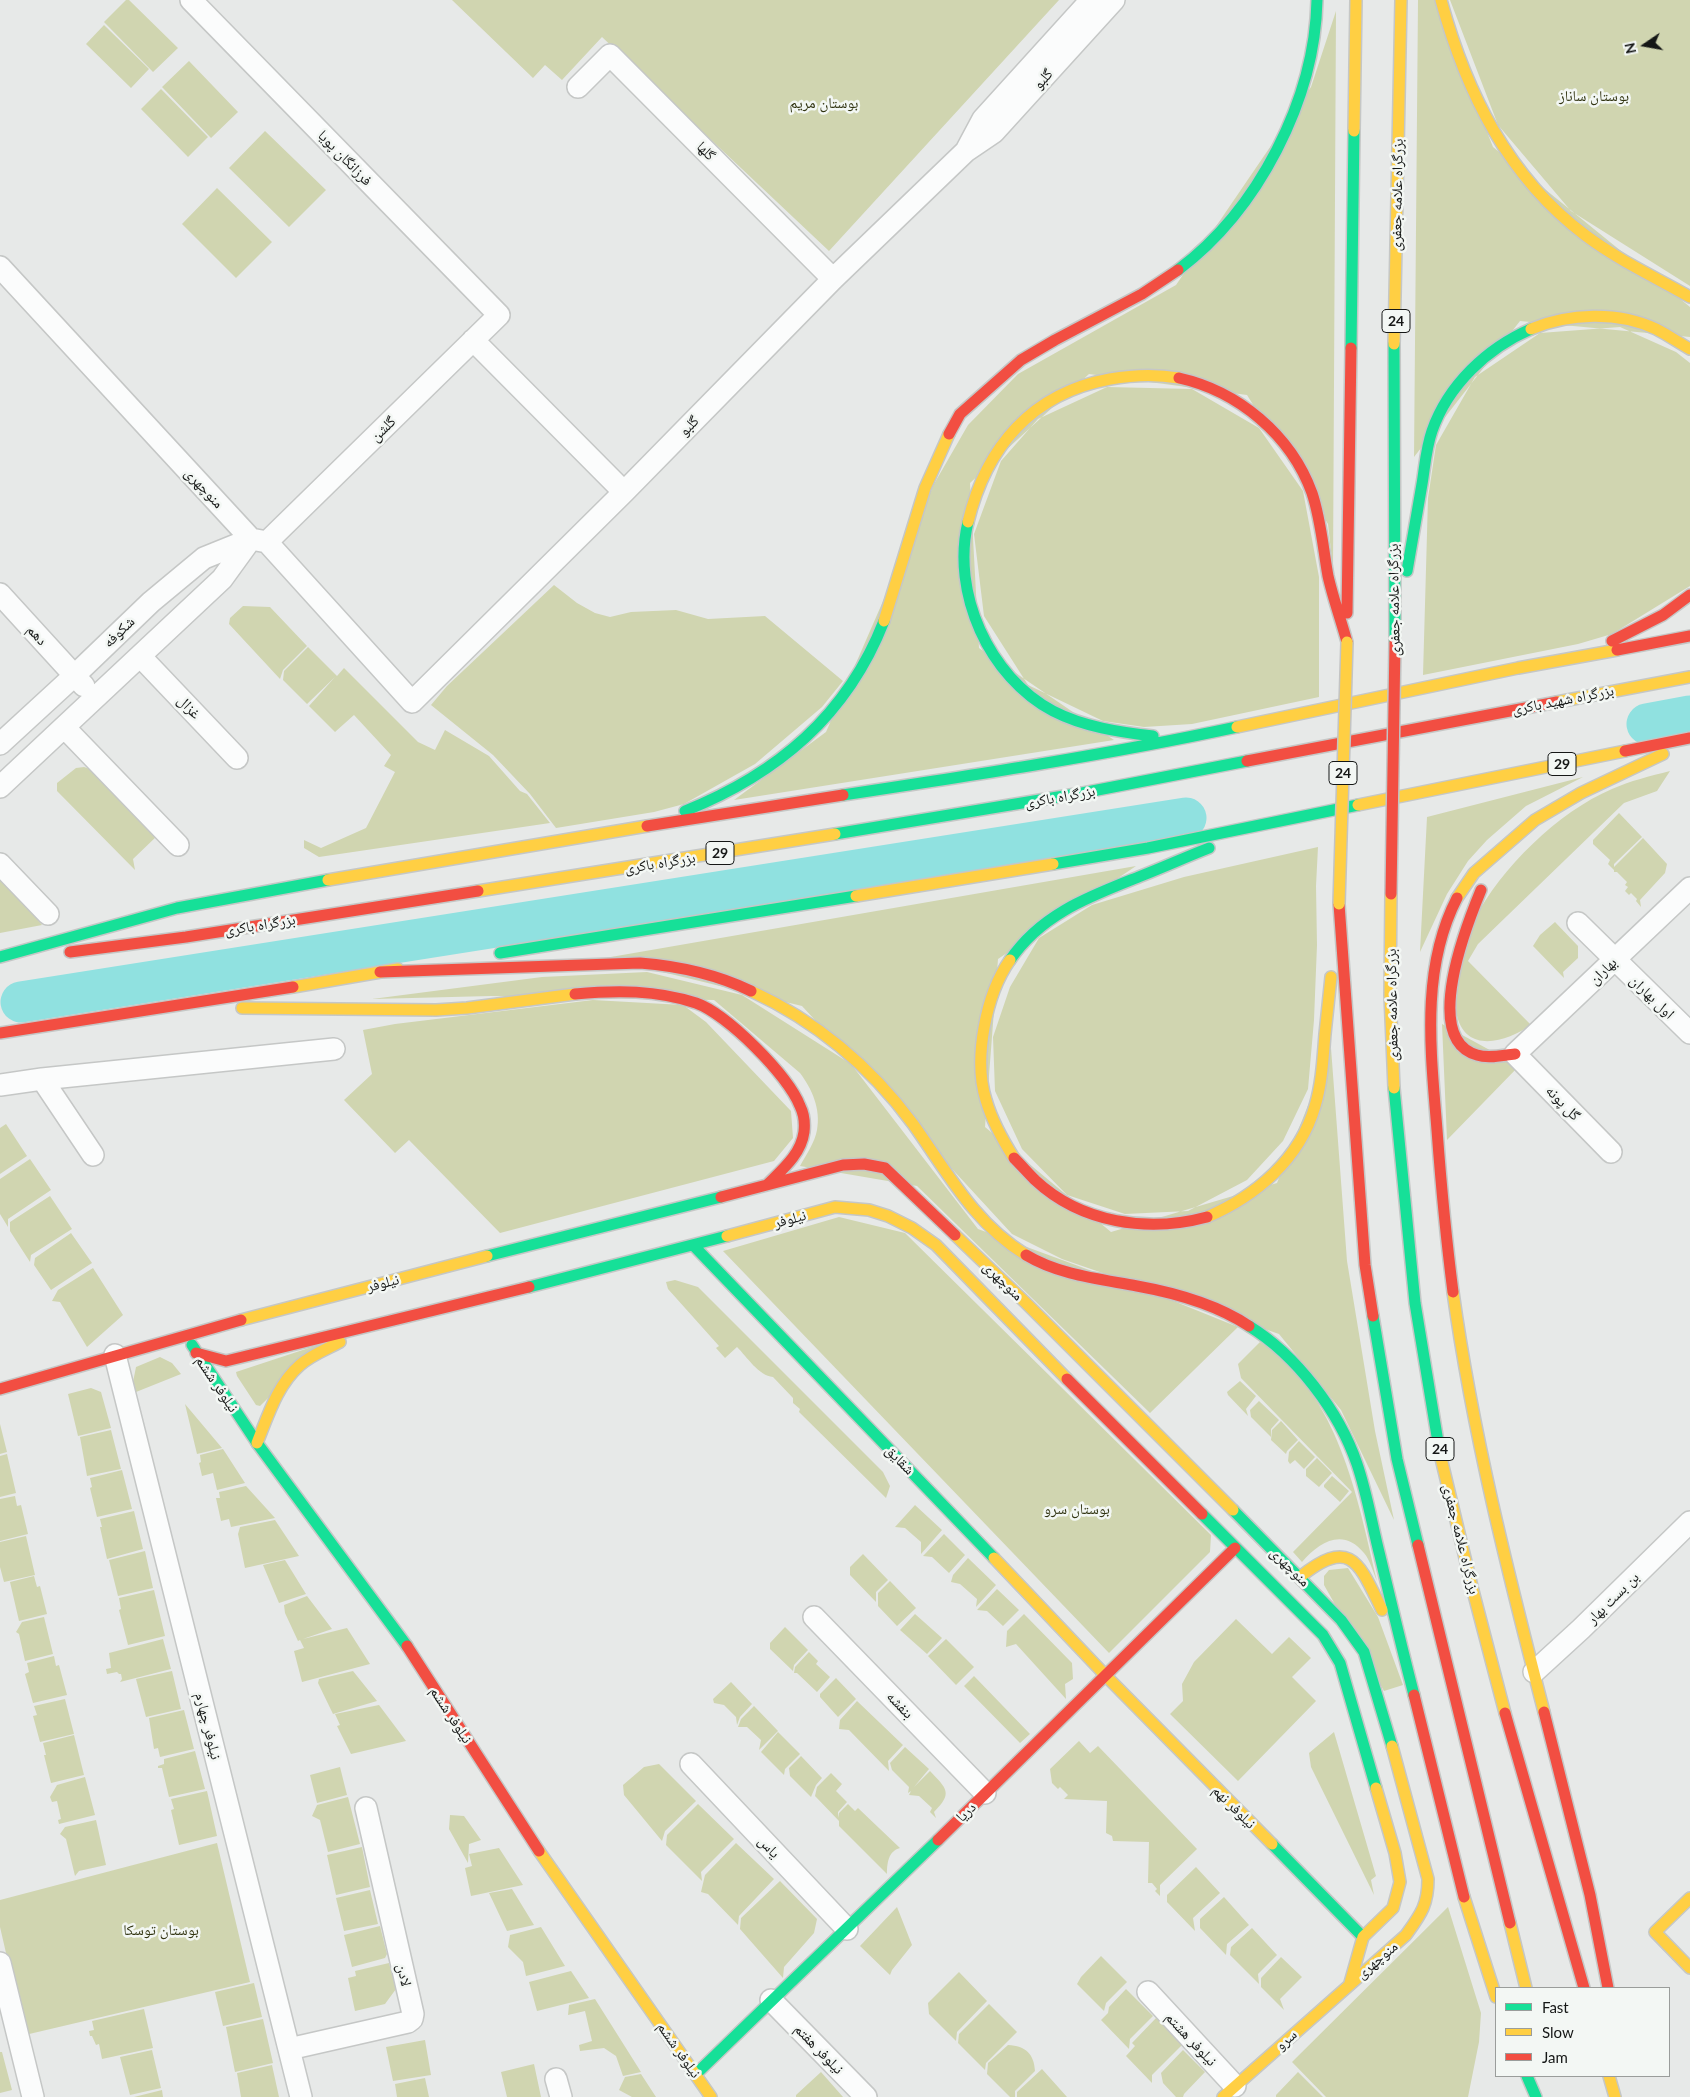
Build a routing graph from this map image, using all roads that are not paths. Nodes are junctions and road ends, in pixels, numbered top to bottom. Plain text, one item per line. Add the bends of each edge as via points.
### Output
1 (191, 0) edge
2 (1091, 0) edge
3 (1114, 0) edge
4 (1317, 0) edge
5 (1356, 0) edge
6 (1401, 0) edge
7 (1441, 0) edge
8 (578, 87) dead end
9 (966, 151) junction
10 (0, 267) edge
11 (833, 279) junction
12 (1690, 297) edge
13 (499, 315) joint
14 (473, 340) junction
15 (1690, 349) edge
16 (624, 492) junction
17 (260, 541) junction
18 (0, 594) edge
19 (1690, 595) edge
20 (1690, 636) edge
21 (1347, 642) junction
22 (1396, 642) junction
23 (1583, 655) junction
24 (140, 656) junction
25 (74, 676) junction
26 (1690, 676) edge
27 (96, 697) junction
28 (412, 702) joint
29 (1436, 724) joint
30 (64, 727) junction
31 (1176, 740) junction
32 (1690, 740) edge
33 (0, 744) edge
34 (237, 758) dead end
35 (0, 787) edge
36 (651, 825) junction
37 (1264, 825) junction
38 (1509, 844) junction
39 (178, 845) dead end
40 (0, 864) edge
41 (1690, 888) edge
42 (1339, 904) junction
43 (48, 914) dead end
44 (1578, 923) dead end
45 (488, 954) dead end
46 (0, 957) edge
47 (468, 958) dead end
48 (1614, 960) junction
49 (0, 961) edge
50 (380, 972) junction
51 (161, 1009) junction
52 (0, 1033) edge
53 (1690, 1033) edge
54 (334, 1048) dead end
55 (1515, 1054) junction
56 (42, 1079) junction
57 (0, 1085) edge
58 (1611, 1152) dead end
59 (93, 1155) dead end
60 (832, 1168) junction
61 (845, 1177) dead end
62 (768, 1184) junction
63 (846, 1195) dead end
64 (835, 1207) junction
65 (693, 1245) junction
66 (1018, 1313) junction
67 (366, 1328) junction
68 (188, 1336) junction
69 (196, 1353) junction
70 (115, 1355) junction
71 (0, 1388) edge
72 (257, 1443) junction
73 (1690, 1522) edge
74 (1235, 1548) junction
75 (1300, 1577) junction
76 (814, 1616) dead end
77 (1402, 1651) junction
78 (1534, 1672) junction
79 (1106, 1676) junction
80 (690, 1764) dead end
81 (985, 1793) junction
82 (366, 1808) dead end
83 (1690, 1898) edge
84 (847, 1930) junction
85 (1363, 1937) junction
86 (0, 1963) edge
87 (1690, 1968) edge
88 (1350, 1983) junction
89 (1526, 1987) edge
90 (1584, 1987) edge
91 (1608, 1987) edge
92 (1148, 1992) dead end
93 (1495, 1994) edge
94 (771, 2000) junction
95 (289, 2049) junction
96 (696, 2074) junction
97 (1527, 2077) edge
98 (1609, 2077) edge
99 (1619, 2077) edge
100 (1229, 2092) edge
101 (33, 2097) edge
102 (301, 2097) edge
103 (711, 2097) edge
104 (866, 2097) edge
105 (1536, 2097) edge
106 (1615, 2097) edge
107 (1622, 2097) edge

1 - 13 street, فرزانگان پویا
2 - 9 street, گلبو via 982,119
3 - 9 street, گلبو via 994,132
4 - 36 main road via 1308,66 1293,114 1279,148 1232,218 1203,249 1160,283 1020,361 960,415 927,478 883,624 841,698 824,718 771,766 744,784
5 - 21 main road, 24
6 - 22 main road, بزرگراه علامه جعفری / 24 via 1395,368
7 - 12 main road via 1470,90 1510,157 1532,184 1555,210 1584,234
8 - 11 street, گلها via 610,55
9 - 11 street, گلبو
10 - 17 street, منوچهری
11 - 16 street, گلبو
13 - 14 street, گلشن
14 - 16 street
14 - 17 street, گلشن
15 - 22 main road via 1662,332 1623,318 1569,316 1538,325 1502,342 1472,369 1445,405 1428,447
16 - 28 street, گلبو
17 - 24 street
17 - 25 street, شکوفه via 204,558 151,602
17 - 28 street, منوچهری
18 - 25 street, دهم
19 - 23 main road via 1655,619
20 - 23 main road
21 - 31 main road via 1327,570 1314,494 1283,441 1254,413 1212,387 1191,380 1149,374 1106,379 1079,386 1056,397 1032,412 1011,433 993,456 981,479 970,509 963,556 973,613 1001,667 1040,703 1084,724
21 - 42 main road, 24, bridge
22 - 90 main road, بزرگراه علامه جعفری / 24, bridge via 1391,1027 1398,1135 1423,1355 1440,1451 1492,1663
23 - 31 main road
24 - 27 street
24 - 34 street, غزال
25 - 27 street, دهم
25 - 33 street, شکوفه
26 - 29 main road, بزرگراه شهید باکری / 29
27 - 30 street
29 - 49 main road, بزرگراه باکری / 29 via 1082,793 818,838 186,937
30 - 35 street
30 - 39 street
31 - 36 main road
32 - 37 main road, 29
32 - 38 main road via 1566,801 1532,822
36 - 46 main road via 186,906
37 - 42 main road via 1067,906 1048,919 1008,962 986,1012 982,1070 985,1097 993,1123 1020,1166 1061,1201 1100,1218 1124,1224 1189,1222 1218,1212 1254,1192 1291,1153 1307,1128 1319,1096
37 - 45 main road, 29 via 1042,866
38 - 55 main road via 1488,877 1466,923 1450,989 1450,1020 1455,1037 1463,1048 1473,1054 1483,1057
38 - 78 main road via 1485,861 1465,882 1443,929 1435,961 1432,1056 1441,1191 1456,1319 1495,1519
40 - 43 street
41 - 48 street, بهاران
42 - 89 main road, 24 via 1365,1265 1380,1363 1398,1459
44 - 48 street, اول بهاران
47 - 50 main road
48 - 53 street, اول بهاران
48 - 55 street, بهاران
50 - 51 main road
50 - 77 main road via 631,963 683,969 725,979 801,1016 840,1044 871,1074 900,1108 962,1199 1015,1248 1048,1265 1175,1294 1218,1308 1277,1344 1300,1366 1324,1400 1357,1464
51 - 52 main road
51 - 62 main road via 437,1010 603,992 639,992 685,1000 716,1013 789,1086 801,1103 806,1122 803,1140 795,1156
54 - 56 street
55 - 58 street, گل پونه
56 - 57 street
56 - 59 street
60 - 61 main road
60 - 62 main road, منوچهری
60 - 66 main road, منوچهری via 866,1163 885,1168
62 - 68 main road, نیلوفر via 258,1315
63 - 64 main road
64 - 65 main road, نیلوفر
64 - 66 main road, منوچهری via 878,1212 912,1228
65 - 67 main road, نیلوفر
65 - 79 main road, شقایق
66 - 74 main road, منوچهری
66 - 75 main road, منوچهری
67 - 69 main road via 226,1362
67 - 72 main road via 300,1365 280,1393
68 - 69 main road, نیلوفر ششم
68 - 70 main road, نیلوفر
69 - 72 main road, نیلوفر ششم
70 - 71 main road, نیلوفر
70 - 95 street, نیلوفر چهارم
72 - 96 main road, نیلوفر ششم via 402,1640 541,1854
73 - 78 street, بن بست بهار
74 - 79 main road, دریا
74 - 85 main road, منوچهری via 1323,1635 1340,1663 1395,1852 1400,1882 1393,1908
75 - 77 main road via 1328,1557 1339,1555 1353,1560 1362,1571
75 - 88 main road, منوچهری via 1341,1620 1364,1652 1428,1879 1428,1898 1406,1936
76 - 81 street, بنفشه
77 - 93 main road via 1460,1885
78 - 91 main road via 1568,1802
79 - 81 main road, دریا
79 - 85 main road, نیلوفر نهم
80 - 84 street, یاس
81 - 84 main road, دریا
82 - 95 street, لادن via 412,2019
83 - 87 main road via 1655,1932
84 - 94 main road, دریا
85 - 88 main road, منوچهری
86 - 101 street
88 - 100 main road, سرو
92 - 100 street, نیلوفر هشتم
94 - 96 main road, دریا
94 - 104 street, نیلوفر هفتم
95 - 102 street, نیلوفر چهارم
96 - 103 main road, نیلوفر ششم
97 - 105 main road
98 - 106 main road
99 - 107 main road

